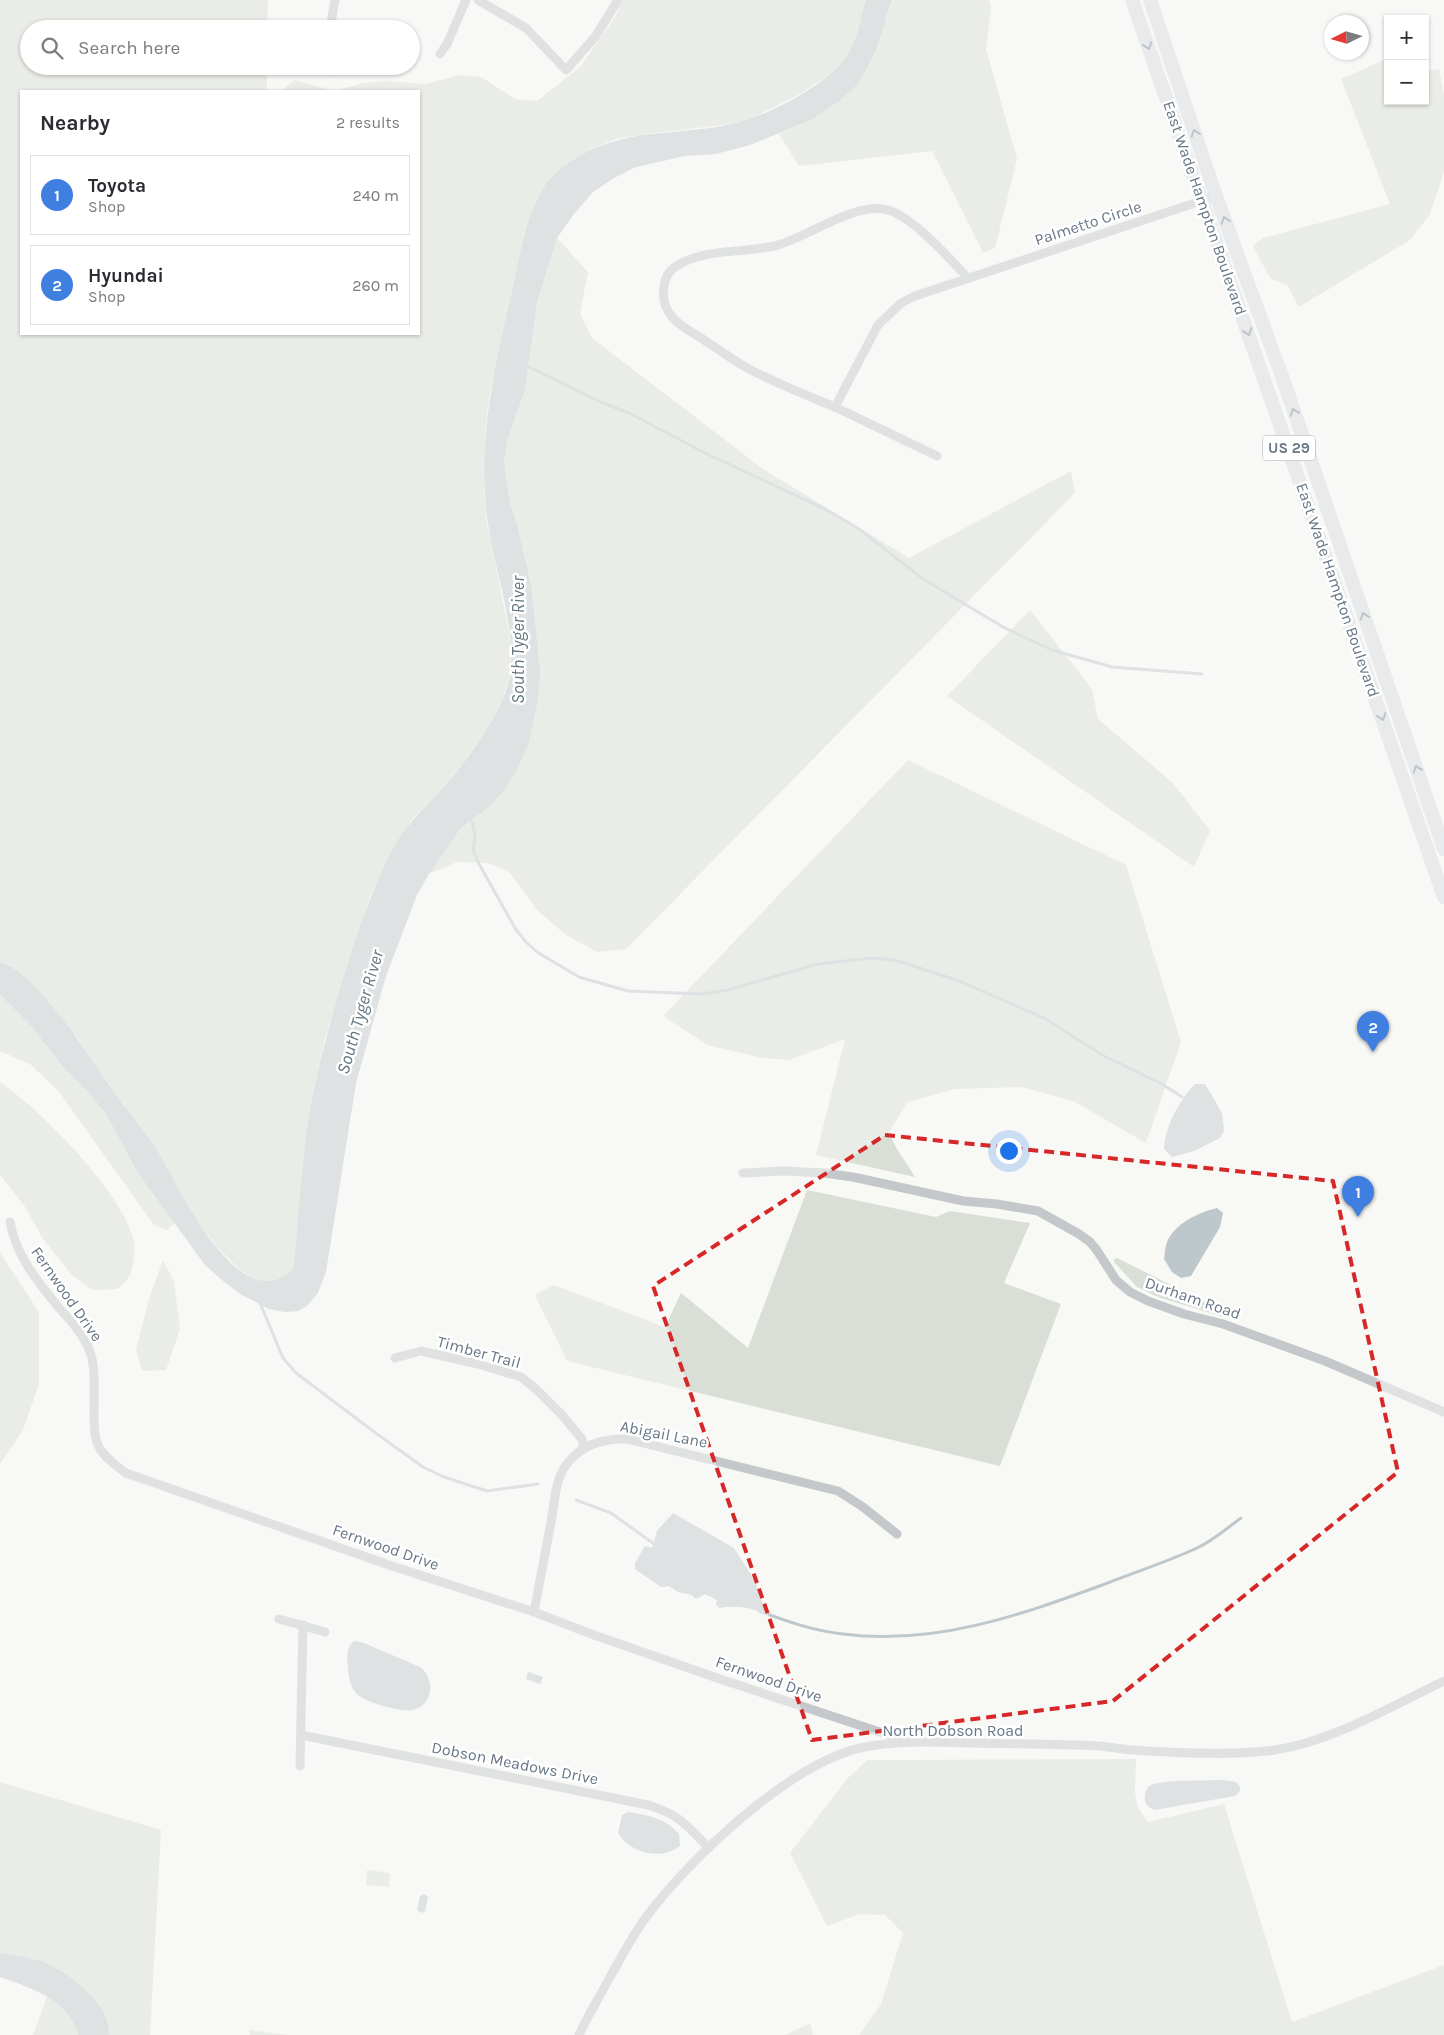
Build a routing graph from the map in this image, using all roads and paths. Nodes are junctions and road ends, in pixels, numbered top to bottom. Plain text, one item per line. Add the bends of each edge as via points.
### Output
1 (335, 0) edge
2 (466, 0) edge
3 (478, 0) edge
4 (618, 0) edge
5 (1132, 0) edge
6 (1150, 0) edge
7 (332, 20) edge
8 (440, 54) dead end
9 (1178, 83) junction
10 (1162, 88) junction
11 (1201, 153) junction
12 (1187, 158) junction
13 (1216, 196) junction
14 (1202, 202) junction
15 (968, 278) junction
16 (835, 407) junction
17 (937, 456) dead end
18 (1423, 788) junction
19 (1408, 793) junction
20 (1444, 848) edge
21 (1444, 897) edge
22 (743, 1173) dead end
23 (10, 1222) dead end
24 (395, 1358) dead end
25 (1444, 1412) edge
26 (584, 1448) junction
27 (897, 1534) dead end
28 (534, 1612) junction
29 (279, 1619) dead end
30 (303, 1626) junction
31 (325, 1632) dead end
32 (1444, 1681) edge
33 (301, 1735) junction
34 (910, 1742) junction
35 (300, 1766) dead end
36 (709, 1848) junction
37 (579, 2035) edge

1 - 7 street
2 - 8 street
3 - 4 street via 526,28 566,70 595,37
5 -> 10 main road, East Wade Hampton Boulevard / US 29
6 - 9 main road, East Wade Hampton Boulevard / US 29
9 - 10 main road
11 -> 9 main road, East Wade Hampton Boulevard / US 29
10 - 12 main road, East Wade Hampton Boulevard / US 29
11 - 12 main road
11 - 13 main road, East Wade Hampton Boulevard / US 29
12 - 14 main road, East Wade Hampton Boulevard / US 29
13 - 14 street, Palmetto Circle
18 -> 13 main road, East Wade Hampton Boulevard / US 29 via 1284,382
14 - 15 street, Palmetto Circle
14 -> 19 main road, East Wade Hampton Boulevard / US 29
15 - 16 street, Palmetto Circle via 915,296 889,313 878,325
15 - 16 street via 910,223 889,210 876,208 851,213 778,245 704,256 669,272 664,301 674,319 754,372
16 - 17 street
18 - 19 main road
18 - 20 main road, East Wade Hampton Boulevard / US 29
19 - 21 main road, East Wade Hampton Boulevard / US 29
22 - 25 street, Durham Road via 784,1171 853,1176 963,1201 1038,1212 1090,1242 1116,1280 1148,1301 1325,1360
23 - 28 street, Fernwood Drive via 16,1245 35,1278 74,1325 89,1350 94,1368 97,1445 115,1465 148,1481
24 - 26 street, Timber Trail via 421,1351 521,1377 562,1415 582,1440
26 - 27 street, Abigail Lane via 609,1438 627,1439 815,1484 838,1491
26 - 28 street, Abigail Lane via 563,1469
28 - 34 street, Fernwood Drive via 636,1650
29 - 30 street
30 - 31 street
30 - 33 street
32 - 34 street, North Dobson Road via 1340,1730 1289,1747 1263,1751 1171,1752 1102,1746
33 - 35 street
33 - 36 street, Dobson Meadows Drive via 648,1805 668,1811 682,1820
34 - 36 street, North Dobson Road via 859,1748 808,1770 735,1823
36 - 37 street, North Dobson Road via 642,1922

